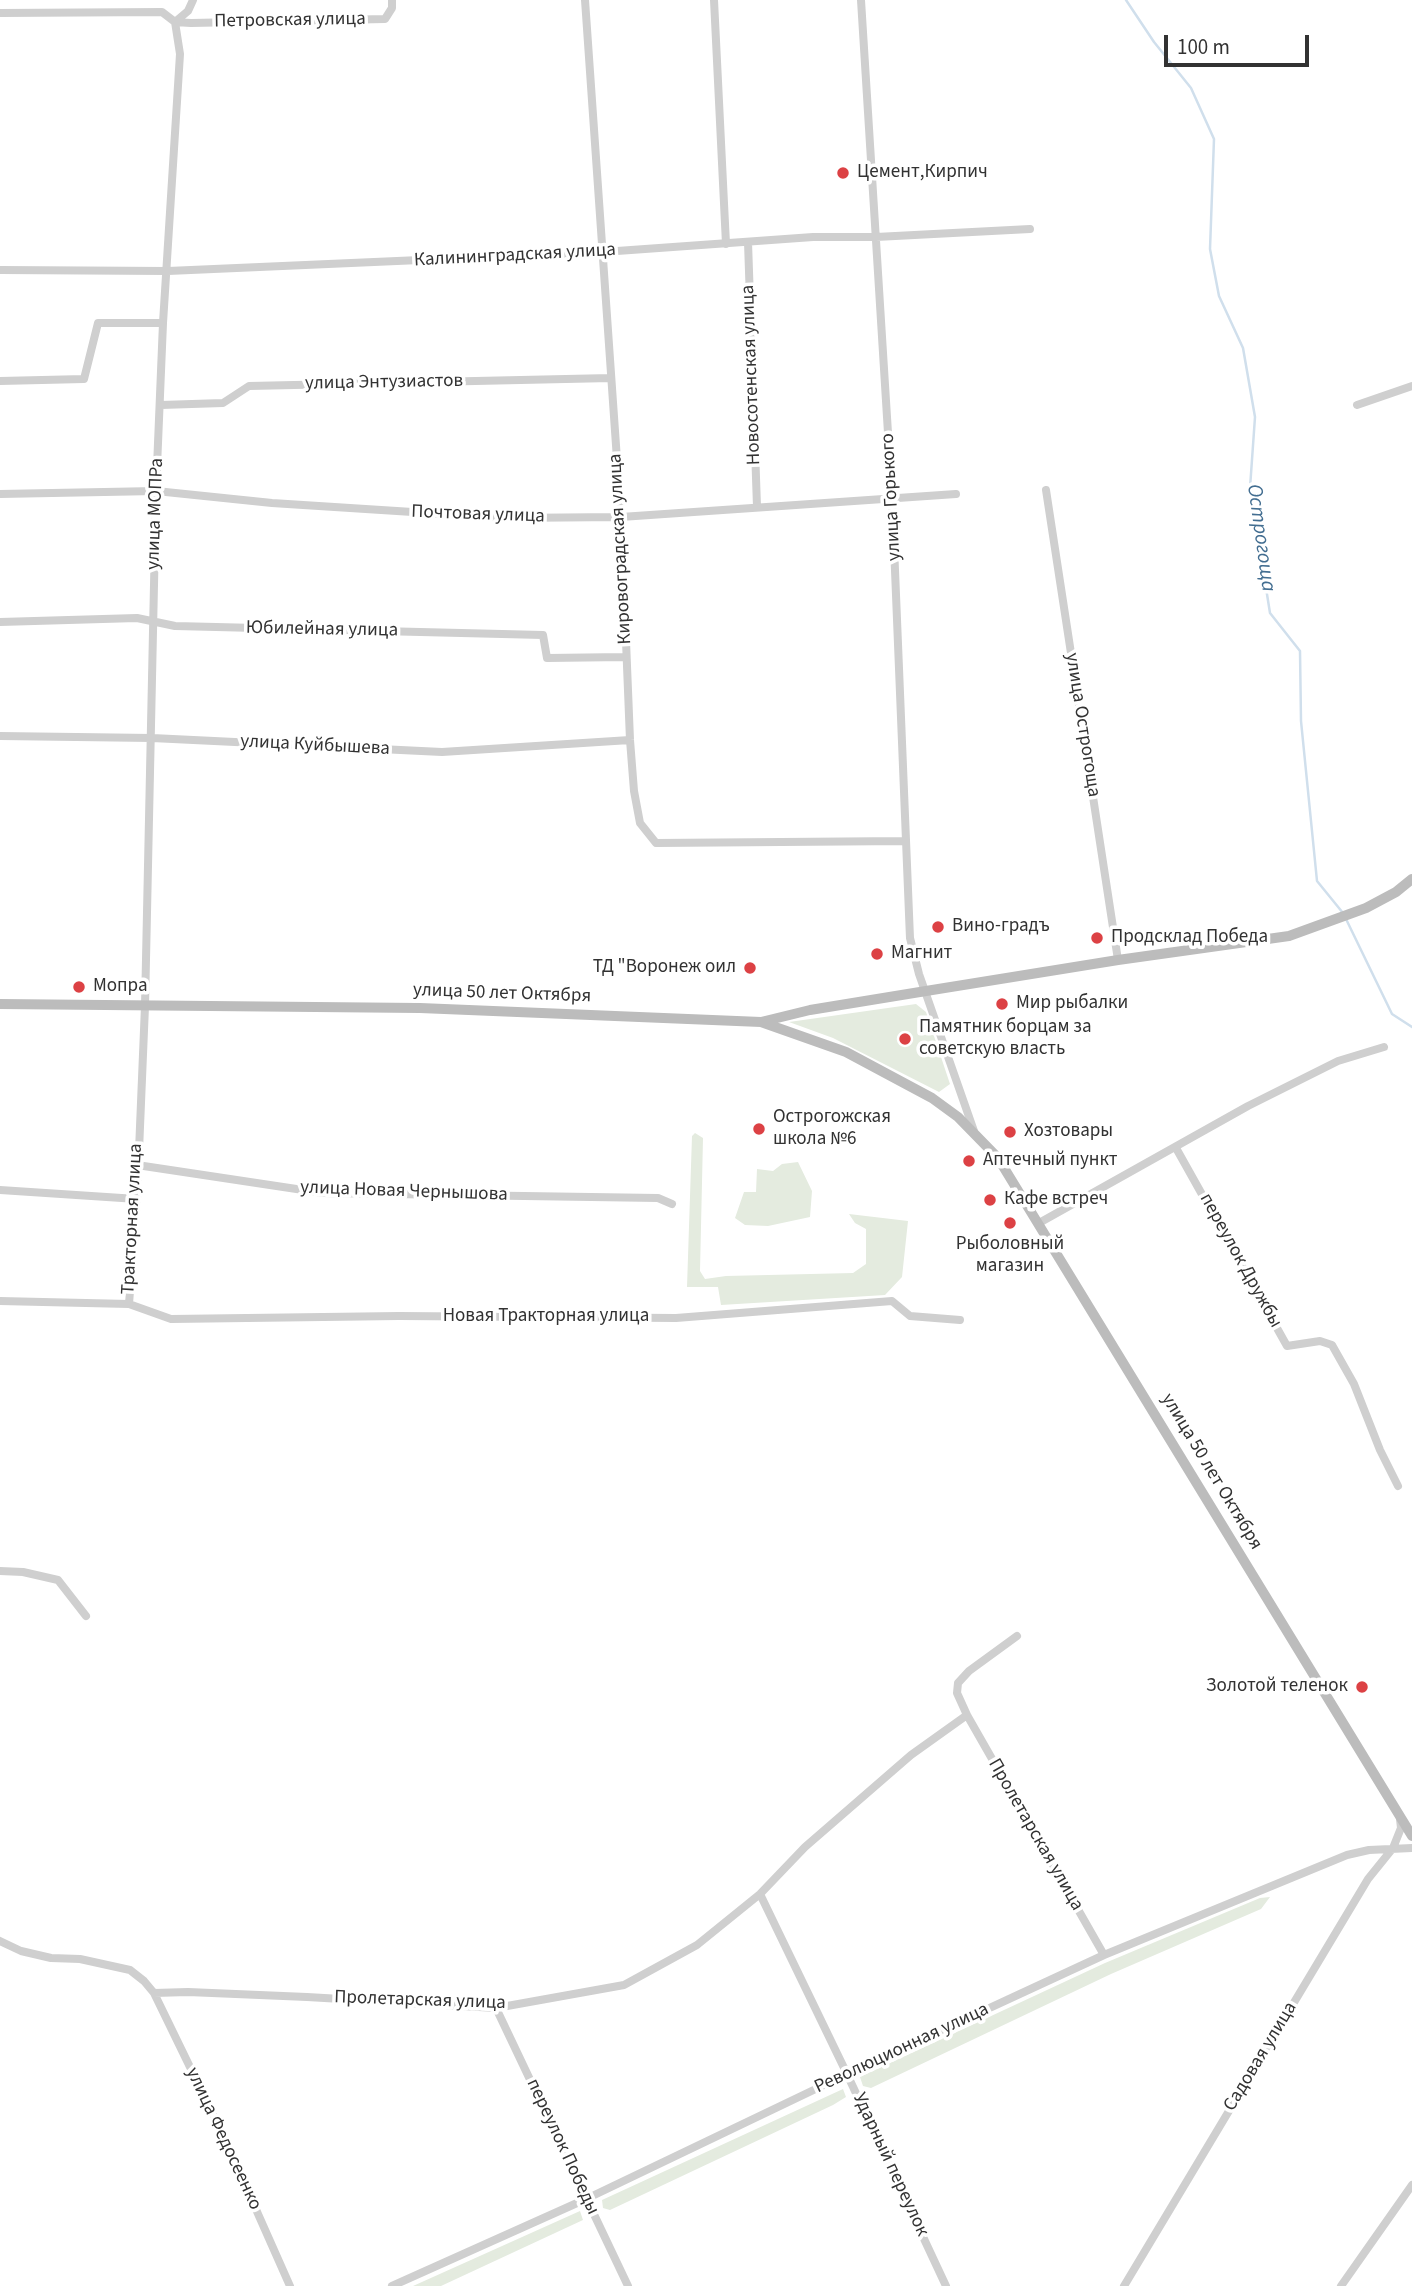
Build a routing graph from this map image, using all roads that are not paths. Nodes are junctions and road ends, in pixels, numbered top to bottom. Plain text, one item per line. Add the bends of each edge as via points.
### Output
1 (193, 0) edge
2 (393, 0) edge
3 (585, 0) edge
4 (714, 0) edge
5 (861, 0) edge
6 (0, 13) edge
7 (175, 22) junction
8 (1030, 229) dead end
9 (876, 237) junction
10 (748, 242) junction
11 (726, 244) junction
12 (603, 252) junction
13 (0, 270) edge
14 (168, 271) junction
15 (163, 323) junction
16 (611, 378) junction
17 (0, 381) edge
18 (1412, 386) edge
19 (161, 405) junction
20 (1357, 405) dead end
21 (1046, 490) dead end
22 (156, 491) junction
23 (0, 494) edge
24 (956, 494) dead end
25 (892, 497) junction
26 (757, 507) junction
27 (621, 517) junction
28 (0, 622) edge
29 (153, 622) junction
30 (625, 657) junction
31 (0, 736) edge
32 (152, 738) junction
33 (630, 740) junction
34 (906, 841) junction
35 (1412, 879) edge
36 (1118, 960) junction
37 (926, 991) junction
38 (0, 1004) edge
39 (145, 1006) junction
40 (761, 1021) junction
41 (1384, 1048) dead end
42 (974, 1131) junction
43 (1176, 1147) junction
44 (137, 1165) junction
45 (0, 1190) edge
46 (137, 1199) junction
47 (672, 1204) dead end
48 (1039, 1223) junction
49 (0, 1301) edge
50 (129, 1304) junction
51 (960, 1320) dead end
52 (1398, 1486) dead end
53 (0, 1571) edge
54 (86, 1616) dead end
55 (1017, 1636) dead end
56 (967, 1715) junction
57 (1400, 1819) junction
58 (1412, 1836) edge
59 (1393, 1848) junction
60 (1412, 1848) edge
61 (760, 1894) junction
62 (0, 1941) edge
63 (1104, 1955) junction
64 (154, 1993) junction
65 (496, 2008) junction
66 (847, 2074) junction
67 (1412, 2185) edge
68 (586, 2199) junction
69 (290, 2286) edge
70 (392, 2286) edge
71 (628, 2286) edge
72 (946, 2286) edge
73 (1124, 2286) edge
74 (1342, 2286) edge

1 - 7 street, Петровская улица
2 - 7 street, Петровская улица via 384,19
3 - 12 street, Кировоградская улица
4 - 11 street
5 - 9 street, улица Горького
6 - 7 street, Петровская улица via 163,12
7 - 14 street, улица МОПРа via 180,54
8 - 9 street, Калининградская улица
9 - 10 street, Калининградская улица
9 - 25 street, улица Горького
10 - 11 street, Калининградская улица
10 - 26 street, Новосотенская улица
11 - 12 street, Калининградская улица
12 - 14 street, Калининградская улица
12 - 16 street, Кировоградская улица
13 - 14 street, Калининградская улица
14 - 15 street, улица МОПРа
15 - 17 street via 98,323 85,379
15 - 19 street, улица МОПРа
16 - 19 street, улица Энтузиастов via 249,386 223,403
16 - 27 street, Кировоградская улица
18 - 20 street
19 - 22 street, улица МОПРа
21 - 36 street, улица Острогоща
22 - 23 street, Почтовая улица
22 - 27 street, Почтовая улица via 506,519
22 - 29 street, улица МОПРа
24 - 25 street, Почтовая улица
25 - 26 street, Почтовая улица
25 - 34 street, улица Горького
26 - 27 street, Почтовая улица
27 - 30 street, Кировоградская улица
28 - 29 street, Юбилейная улица via 137,618
29 - 30 street, Юбилейная улица via 543,635 547,659
29 - 32 street, улица МОПРа
30 - 33 street, Кировоградская улица
31 - 32 street, улица Куйбышева
32 - 33 street, улица Куйбышева via 442,752
32 - 39 street, улица МОПРа
33 - 34 street, Кировоградская улица via 640,823 656,844
34 - 37 street, улица Горького via 910,938
35 - 36 main road via 1366,908 1289,936
36 - 37 main road
37 - 40 main road
37 - 42 street, улица 50 лет Октября
38 - 39 main road, улица 50 лет Октября
39 - 40 main road, улица 50 лет Октября via 420,1008
39 - 44 street, Тракторная улица
40 - 42 main road, улица 50 лет Октября via 846,1052 890,1074 932,1098
41 - 43 street via 1338,1061
42 - 48 main road, улица 50 лет Октября via 998,1158
43 - 48 street
43 - 52 street, переулок Дружбы via 1287,1346 1332,1345
44 - 46 street, Тракторная улица
44 - 47 street, улица Новая Чернышова via 323,1193 658,1198
45 - 46 street
46 - 50 street, Тракторная улица
48 - 57 main road, улица 50 лет Октября
49 - 50 street, Тракторная улица
50 - 51 street, Новая Тракторная улица via 171,1319 676,1318 892,1301 910,1316
53 - 54 street via 58,1580
55 - 56 street, Пролетарская улица via 958,1683 957,1693
56 - 61 street, Пролетарская улица via 911,1755 805,1847
56 - 63 street, Пролетарская улица
57 - 58 main road, улица 50 лет Октября
57 - 59 street
58 - 59 street
59 - 60 street
59 - 63 street, Революционная улица via 1347,1855
59 - 73 street, Садовая улица via 1368,1879
61 - 65 street, Пролетарская улица via 697,1945 624,1985
61 - 66 street, Ударный переулок
62 - 64 street via 51,1958 130,1970
63 - 66 street, Революционная улица
64 - 65 street, Пролетарская улица
64 - 69 street, улица Федосеенко
65 - 68 street, переулок Победы
66 - 68 street, Революционная улица
66 - 72 street, Ударный переулок
67 - 74 street
68 - 70 street, Революционная улица
68 - 71 street, переулок Победы

